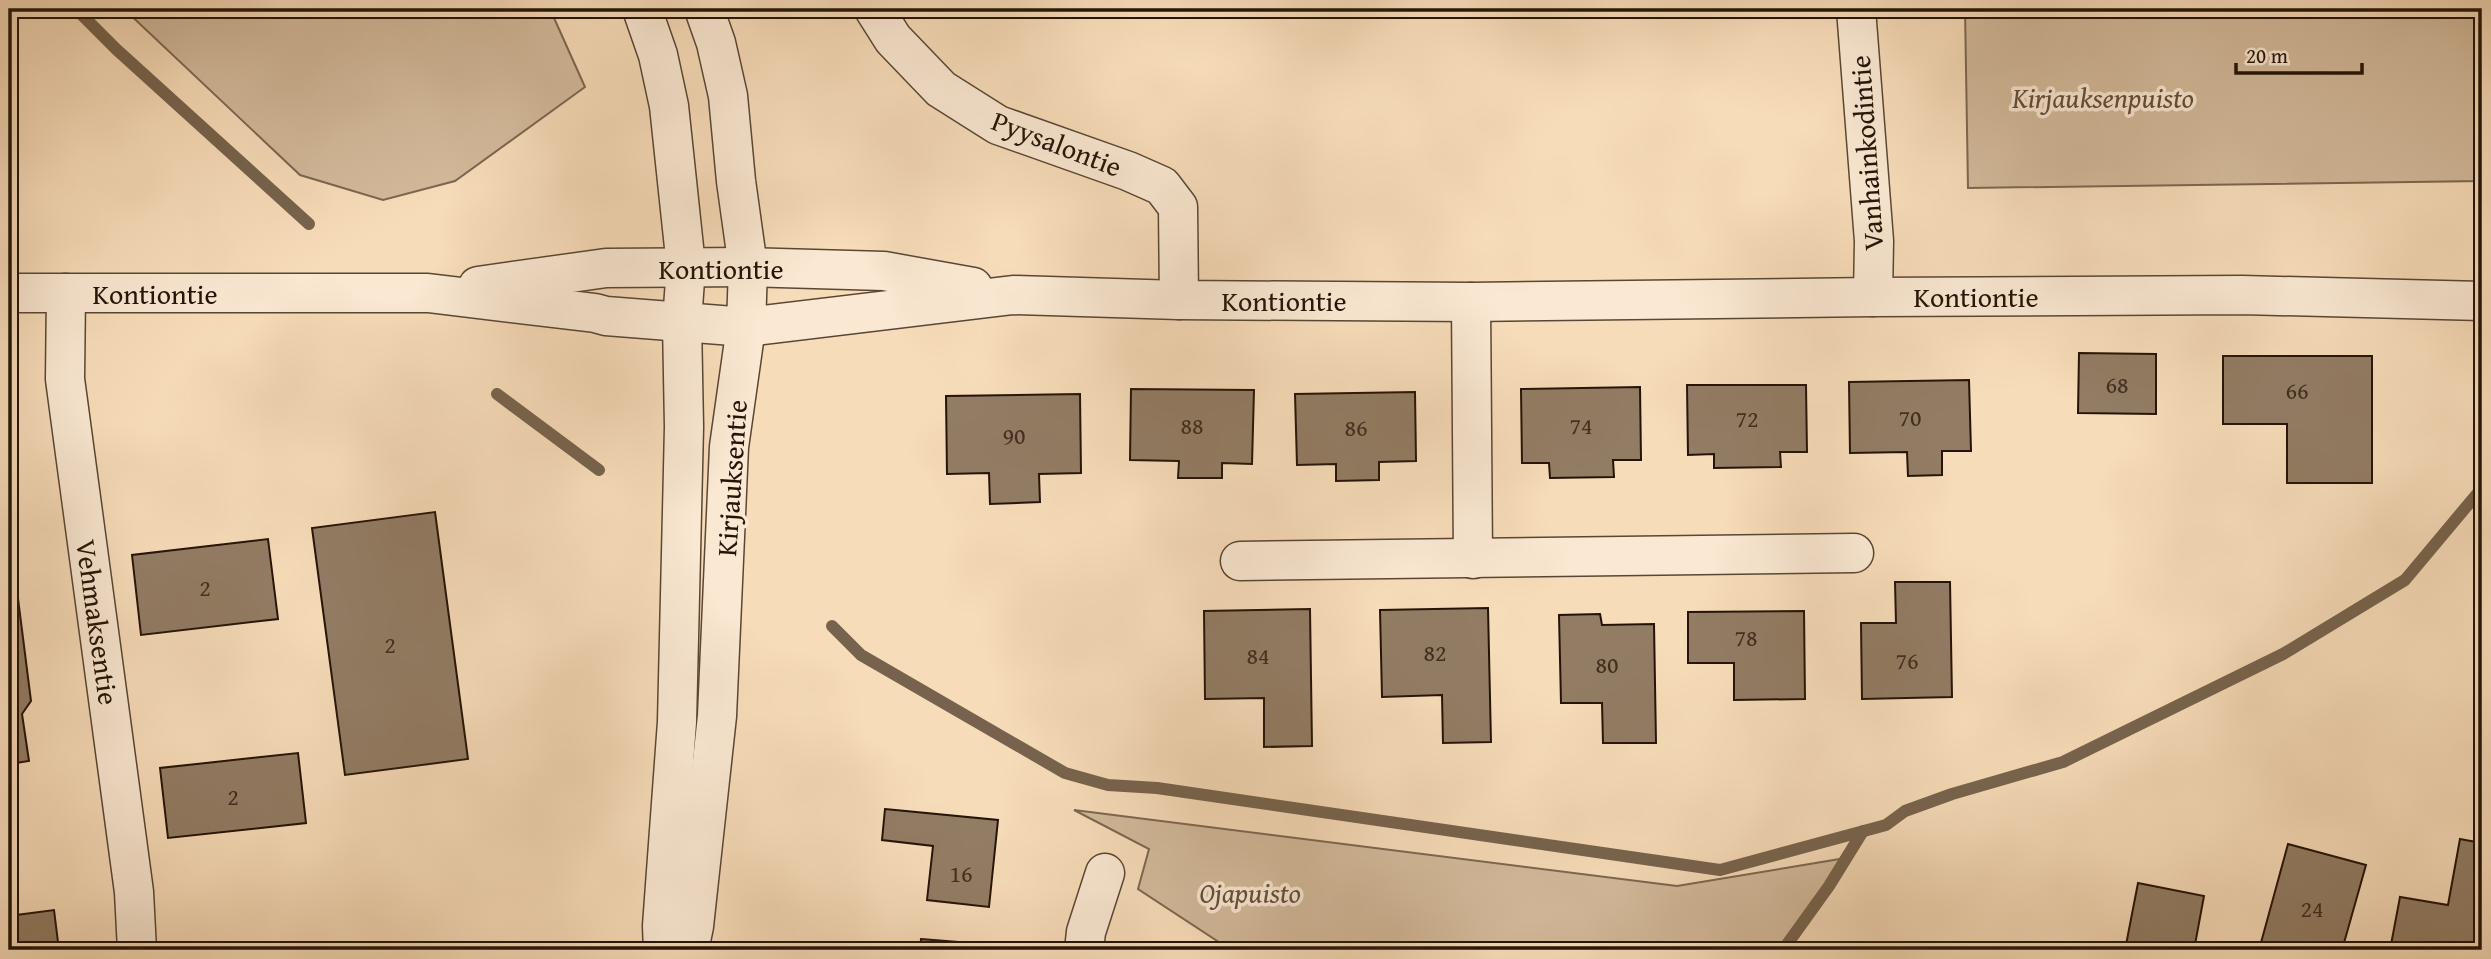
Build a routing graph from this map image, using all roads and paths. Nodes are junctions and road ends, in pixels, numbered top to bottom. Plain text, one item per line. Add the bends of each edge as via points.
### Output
1 (642, 9) edge
2 (704, 9) edge
3 (874, 9) edge
4 (1856, 9) edge
5 (686, 266) junction
6 (748, 267) junction
7 (9, 293) edge
8 (66, 293) junction
9 (428, 293) junction
10 (1013, 295) junction
11 (1873, 296) junction
12 (1179, 300) junction
13 (2482, 301) edge
14 (1471, 302) junction
15 (682, 322) junction
16 (746, 327) junction
17 (1854, 553) dead end
18 (1473, 559) junction
19 (1240, 561) dead end
20 (1105, 873) dead end
21 (137, 950) edge
22 (663, 950) edge
23 (690, 950) edge
24 (1084, 950) edge

1 - 5 street, Kirjauksentie via 669,106
2 - 6 street, Kirjauksentie via 729,96
3 - 12 street, Pyysalontie via 893,39 941,89 998,125 1162,186 1178,208
4 - 11 street, Vanhainkodintie via 1873,227
5 - 6 street, Kontiontie
5 - 9 street, Kontiontie via 606,268
5 - 15 street, Kirjauksentie
6 - 10 street, Kontiontie via 884,271
6 - 16 street, Kirjauksentie
7 - 8 street, Kontiontie
8 - 9 street, Kontiontie
8 - 21 street, Vehmaksentie via 65,379 134,892
9 - 15 street, Kontiontie
10 - 12 street, Kontiontie
10 - 16 street, Kontiontie
11 - 13 street, Kontiontie via 2242,295
11 - 14 street, Kontiontie
12 - 14 street, Kontiontie
14 - 18 street
15 - 16 street, Kontiontie
15 - 22 street, Kirjauksentie via 677,722
16 - 23 street, Kirjauksentie via 729,447 718,716
17 - 18 street
18 - 19 street
20 - 24 street

